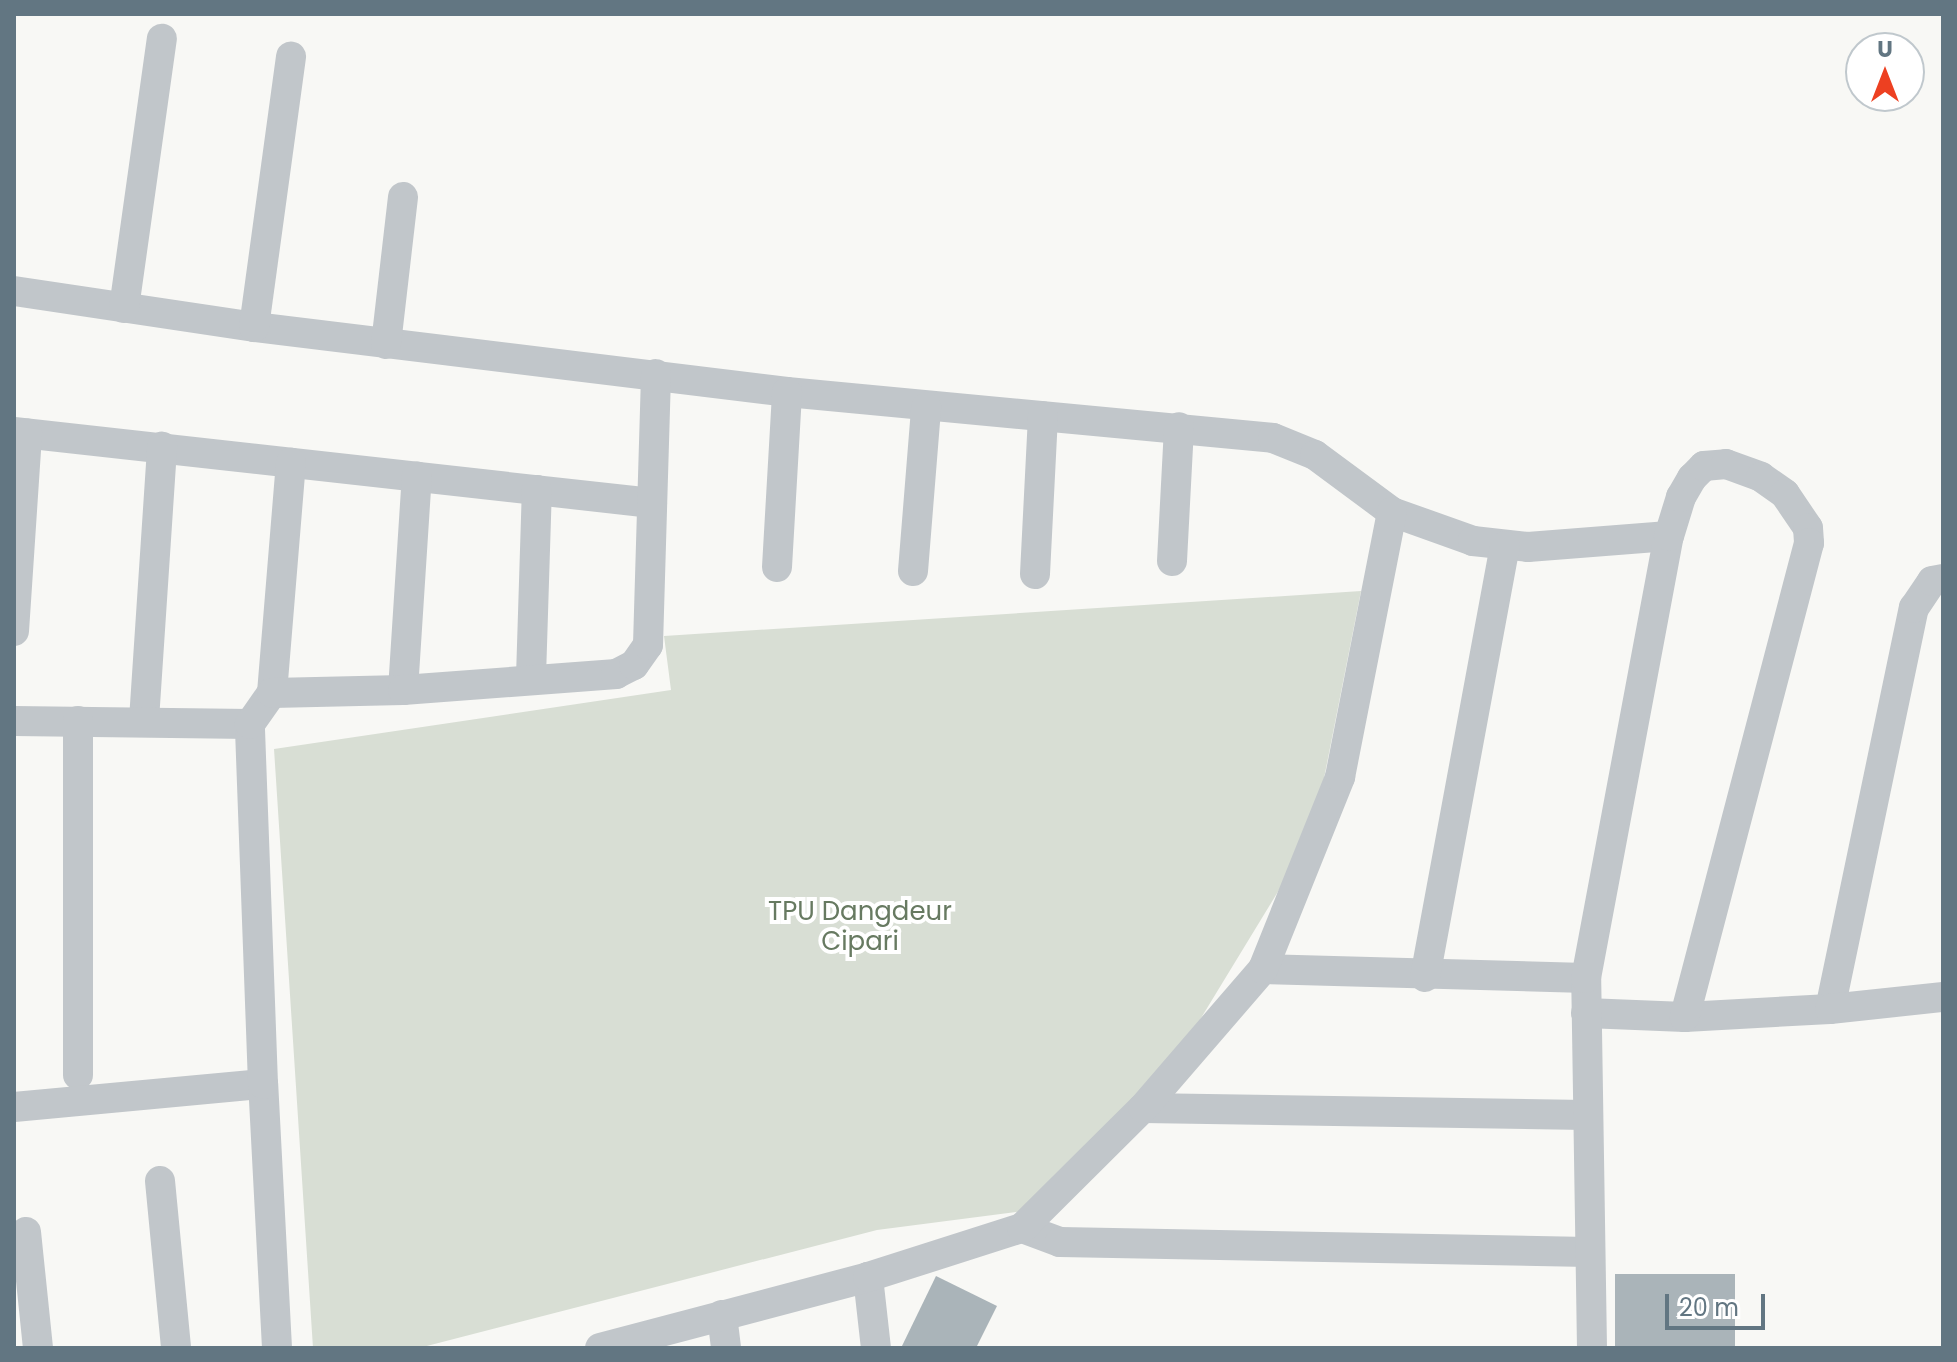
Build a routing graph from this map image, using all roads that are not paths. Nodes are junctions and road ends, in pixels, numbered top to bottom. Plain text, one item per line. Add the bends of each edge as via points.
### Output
1 (162, 39) dead end
2 (291, 57) dead end
3 (403, 197) dead end
4 (14, 291) edge
5 (124, 308) junction
6 (254, 327) junction
7 (386, 344) junction
8 (656, 374) junction
9 (787, 392) junction
10 (926, 408) junction
11 (1043, 416) junction
12 (1179, 427) junction
13 (20, 433) edge
14 (162, 447) junction
15 (291, 463) junction
16 (417, 476) junction
17 (537, 490) junction
18 (652, 503) junction
19 (1392, 512) junction
20 (1669, 536) junction
21 (1505, 546) junction
22 (1172, 561) dead end
23 (777, 567) dead end
24 (913, 571) dead end
25 (1035, 574) dead end
26 (1943, 579) edge
27 (14, 631) edge
28 (531, 677) junction
29 (403, 690) junction
30 (272, 693) junction
31 (144, 720) junction
32 (14, 721) edge
33 (78, 721) junction
34 (250, 724) junction
35 (1263, 969) junction
36 (1425, 977) junction
37 (1586, 978) junction
38 (1943, 997) edge
39 (1830, 1009) junction
40 (1586, 1013) junction
41 (1685, 1017) junction
42 (78, 1075) dead end
43 (263, 1084) junction
44 (14, 1107) edge
45 (1143, 1108) junction
46 (1586, 1115) junction
47 (160, 1181) dead end
48 (1022, 1228) junction
49 (26, 1232) dead end
50 (1589, 1252) junction
51 (868, 1277) junction
52 (722, 1315) junction
53 (38, 1348) edge
54 (176, 1348) edge
55 (277, 1348) edge
56 (600, 1348) edge
57 (726, 1348) edge
58 (876, 1348) edge
59 (1592, 1348) edge

1 - 5 street
2 - 6 street
3 - 7 street
4 - 5 street
5 - 6 street
6 - 7 street
7 - 8 street
8 - 9 street
8 - 18 street
9 - 10 street
9 - 23 street
10 - 11 street
10 - 24 street
11 - 12 street
11 - 25 street
12 - 19 street via 1273,438 1315,455
12 - 22 street
13 - 14 street
13 - 27 street
14 - 15 street
14 - 31 street
15 - 16 street
15 - 30 street
16 - 17 street
16 - 29 street
17 - 18 street
17 - 28 street
18 - 28 street via 648,645 634,665 616,674
19 - 21 street via 1448,534
19 - 35 street via 1340,777
20 - 21 street
20 - 37 street
20 - 41 street via 1692,478 1704,466 1715,464 1761,477 1785,494 1809,535
21 - 36 street
26 - 39 street via 1932,581 1914,608
28 - 29 street
29 - 30 street
30 - 34 street
31 - 33 street
31 - 34 street
32 - 33 street
33 - 42 street
34 - 43 street
35 - 36 street
35 - 45 street
36 - 37 street
37 - 40 street
38 - 39 street
39 - 41 street
40 - 41 street
40 - 46 street
43 - 44 street
43 - 55 street
45 - 46 street
45 - 48 street
46 - 50 street
47 - 54 street
48 - 50 street via 1060,1242
48 - 51 street
49 - 53 street
50 - 59 street
51 - 52 street
51 - 58 street
52 - 56 street
52 - 57 street

